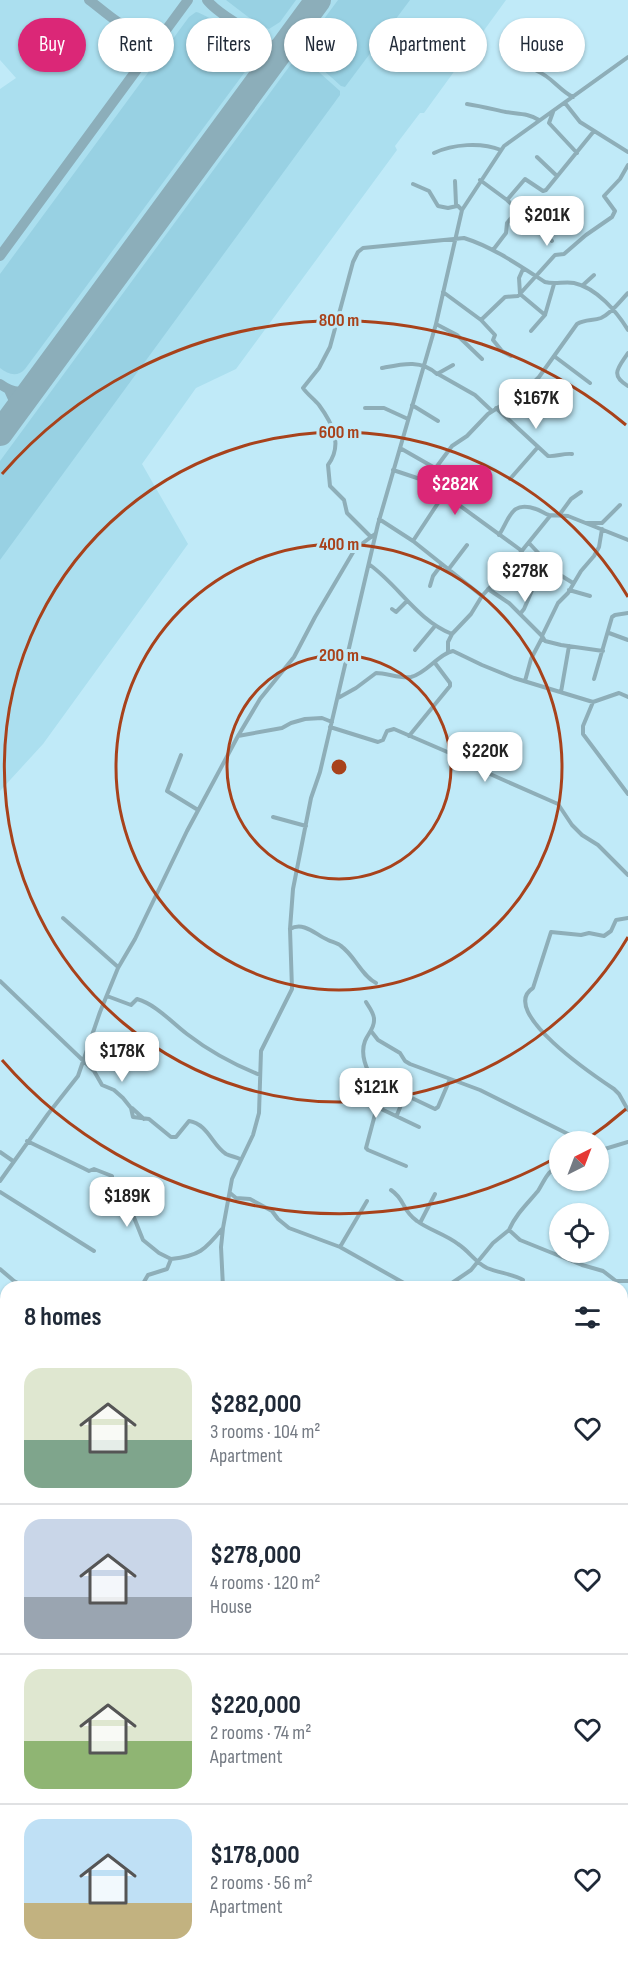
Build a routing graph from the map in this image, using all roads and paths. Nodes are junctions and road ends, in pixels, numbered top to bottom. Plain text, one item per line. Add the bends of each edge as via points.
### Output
1 (627, 60) edge
2 (540, 72) edge
3 (573, 97) junction
4 (565, 103) junction
5 (467, 104) dead end
6 (555, 109) junction
7 (539, 120) junction
8 (594, 131) junction
9 (501, 150) junction
10 (628, 152) edge
11 (434, 153) dead end
12 (577, 153) junction
13 (537, 157) dead end
14 (628, 165) edge
15 (557, 176) junction
16 (480, 180) junction
17 (455, 181) dead end
18 (413, 184) dead end
19 (507, 200) junction
20 (457, 206) junction
21 (462, 210) junction
22 (518, 210) junction
23 (456, 240) junction
24 (552, 241) dead end
25 (493, 250) junction
26 (523, 269) junction
27 (594, 275) dead end
28 (536, 276) junction
29 (554, 284) junction
30 (584, 285) junction
31 (443, 291) junction
32 (628, 293) edge
33 (520, 294) junction
34 (613, 309) junction
35 (545, 315) junction
36 (481, 320) junction
37 (436, 324) junction
38 (628, 330) edge
39 (531, 332) dead end
40 (628, 353) edge
41 (511, 356) dead end
42 (554, 356) junction
43 (482, 359) dead end
44 (424, 364) junction
45 (453, 365) dead end
46 (382, 368) dead end
47 (437, 374) junction
48 (590, 383) dead end
49 (628, 386) edge
50 (513, 394) junction
51 (412, 405) junction
52 (365, 408) dead end
53 (494, 410) junction
54 (528, 410) dead end
55 (408, 419) junction
56 (438, 421) dead end
57 (538, 447) junction
58 (400, 448) junction
59 (572, 454) dead end
60 (435, 468) junction
61 (393, 470) junction
62 (510, 479) dead end
63 (426, 481) junction
64 (582, 492) dead end
65 (444, 494) junction
66 (620, 505) dead end
67 (560, 514) junction
68 (550, 516) junction
69 (379, 519) junction
70 (585, 523) junction
71 (602, 530) junction
72 (373, 535) junction
73 (499, 535) junction
74 (628, 540) edge
75 (413, 541) junction
76 (529, 543) junction
77 (467, 545) dead end
78 (522, 550) junction
79 (442, 564) junction
80 (370, 565) junction
81 (448, 570) junction
82 (573, 583) junction
83 (430, 586) dead end
84 (488, 588) junction
85 (533, 588) dead end
86 (570, 590) junction
87 (482, 596) junction
88 (590, 596) dead end
89 (407, 601) junction
90 (392, 609) dead end
91 (628, 613) edge
92 (520, 614) junction
93 (435, 626) junction
94 (609, 633) junction
95 (452, 634) junction
96 (542, 637) junction
97 (628, 640) edge
98 (569, 646) junction
99 (416, 650) dead end
100 (603, 651) junction
101 (448, 652) junction
102 (435, 663) junction
103 (594, 679) dead end
104 (525, 681) junction
105 (561, 692) junction
106 (628, 697) edge
107 (337, 699) junction
108 (593, 702) junction
109 (331, 724) junction
110 (238, 736) junction
111 (410, 736) junction
112 (181, 755) dead end
113 (628, 795) edge
114 (198, 810) junction
115 (273, 817) dead end
116 (306, 826) junction
117 (628, 875) edge
118 (63, 918) dead end
119 (628, 918) edge
120 (290, 929) junction
121 (118, 968) junction
122 (0, 981) edge
123 (376, 983) dead end
124 (107, 996) junction
125 (366, 1002) dead end
126 (371, 1031) junction
127 (83, 1061) junction
128 (260, 1075) junction
129 (450, 1079) junction
130 (381, 1083) junction
131 (405, 1095) junction
132 (377, 1107) junction
133 (628, 1110) edge
134 (397, 1115) junction
135 (419, 1127) dead end
136 (564, 1131) edge
137 (27, 1141) junction
138 (628, 1142) edge
139 (609, 1149) edge
140 (0, 1152) edge
141 (240, 1159) junction
142 (13, 1161) junction
143 (406, 1166) dead end
144 (549, 1172) edge
145 (0, 1181) edge
146 (391, 1190) dead end
147 (0, 1192) edge
148 (230, 1193) junction
149 (435, 1194) dead end
150 (367, 1201) dead end
151 (420, 1223) junction
152 (223, 1228) junction
153 (509, 1230) junction
154 (340, 1247) junction
155 (94, 1251) dead end
156 (171, 1259) junction
157 (477, 1262) junction
158 (0, 1269) edge
159 (523, 1280) dead end
160 (14, 1281) edge
161 (143, 1281) edge
162 (223, 1281) edge
163 (400, 1281) edge
164 (455, 1281) edge
165 (628, 1281) edge

1 - 3 street
2 - 3 street
3 - 4 street
4 - 6 street
4 - 8 street via 580,122
5 - 7 street via 522,113
6 - 7 street
6 - 12 street via 549,123
7 - 9 street
8 - 10 street
8 - 12 street
9 - 11 street via 482,145 449,146
9 - 16 street
12 - 15 street
13 - 15 street
14 - 28 street via 604,196 615,211 612,217 564,254 555,255
15 - 19 street via 543,191 525,179
16 - 19 street
16 - 21 street
17 - 20 street
18 - 20 street via 429,191 438,206
19 - 22 street
20 - 21 street
21 - 23 street
22 - 24 street
22 - 25 street
23 - 25 street via 464,238
23 - 31 street
23 - 72 street via 363,248 358,252 330,347 303,388 333,427 335,455 327,465 330,486 344,500 347,513
25 - 26 street
26 - 28 street
26 - 33 street
27 - 30 street
28 - 29 street
28 - 33 street
29 - 30 street
29 - 35 street
30 - 34 street
31 - 36 street
31 - 37 street
32 - 34 street
33 - 35 street
33 - 36 street via 505,297
34 - 38 street
34 - 42 street via 599,319 577,324
35 - 39 street
36 - 41 street via 495,335 497,346
37 - 43 street via 458,335
37 - 44 street
40 - 49 street via 616,376
42 - 48 street
42 - 50 street via 534,382 526,380
44 - 46 street
44 - 47 street
44 - 51 street
45 - 47 street
47 - 53 street
50 - 53 street
50 - 54 street
51 - 55 street
51 - 56 street
52 - 55 street via 384,408
53 - 57 street
53 - 60 street via 452,446
55 - 58 street
57 - 59 street via 548,456
57 - 62 street
58 - 60 street
58 - 61 street
60 - 63 street
61 - 63 street
61 - 69 street
63 - 65 street
64 - 67 street
65 - 73 street
65 - 75 street
66 - 70 street via 602,523
67 - 68 street
67 - 70 street
68 - 73 street via 535,508 518,507
68 - 76 street
69 - 72 street
69 - 75 street
70 - 71 street
71 - 74 street
71 - 82 street via 599,547
72 - 80 street
72 - 110 street via 355,549 294,657
73 - 78 street
75 - 79 street
76 - 78 street
76 - 82 street via 557,573
77 - 81 street
78 - 84 street
79 - 81 street
79 - 83 street
80 - 89 street via 386,576
80 - 107 street
81 - 87 street
82 - 86 street
84 - 87 street
84 - 92 street
85 - 92 street
86 - 88 street
86 - 96 street via 558,603
87 - 95 street
89 - 90 street via 396,612
89 - 93 street
91 - 94 street via 614,615
92 - 96 street
93 - 95 street
93 - 99 street
94 - 97 street
94 - 100 street
95 - 101 street
96 - 98 street
96 - 104 street
98 - 100 street
98 - 105 street
100 - 103 street
101 - 102 street
101 - 104 street via 459,652 482,666
102 - 107 street via 411,677 376,673
102 - 111 street via 450,686
104 - 105 street
105 - 108 street
106 - 108 street via 619,693
107 - 109 street
108 - 113 street via 583,726 584,734
109 - 110 street via 322,718 305,719 282,728
109 - 111 street via 378,742 391,729
109 - 116 street
110 - 114 street
111 - 117 street via 558,804 582,836 598,845
112 - 114 street via 167,791
114 - 121 street
115 - 116 street
116 - 120 street via 293,889
118 - 121 street
119 - 133 street via 616,920 604,936 551,932 533,988 525,996 532,1021 573,1061 614,1089
120 - 123 street via 299,926 311,930 341,946 369,980
120 - 128 street via 292,989 261,1051
121 - 124 street
122 - 127 street
124 - 127 street
124 - 128 street via 131,1005 137,999 142,1001 196,1040
125 - 126 street via 374,1017
126 - 129 street via 405,1061
126 - 130 street via 365,1042 365,1065 374,1080
127 - 137 street via 78,1076
127 - 141 street via 102,1085 114,1090 131,1108 133,1117 149,1119 171,1137 176,1137 189,1120 195,1122 224,1153
128 - 141 street via 259,1113
129 - 131 street via 435,1109
129 - 136 street via 480,1089
130 - 131 street
130 - 132 street
131 - 134 street
132 - 134 street
132 - 143 street via 366,1148
134 - 135 street
137 - 142 street
137 - 156 street via 89,1171 112,1176 122,1206 133,1215 147,1246
138 - 139 street
140 - 142 street
141 - 148 street
142 - 145 street
144 - 153 street
146 - 151 street
147 - 155 street
148 - 152 street
148 - 154 street via 272,1212 289,1228
149 - 151 street
150 - 154 street
151 - 157 street via 460,1245
152 - 156 street via 211,1244 192,1256
152 - 162 street
153 - 157 street
153 - 165 street via 519,1240 603,1271 616,1281
154 - 163 street
156 - 161 street via 167,1269 148,1275
157 - 159 street
157 - 164 street
158 - 160 street

